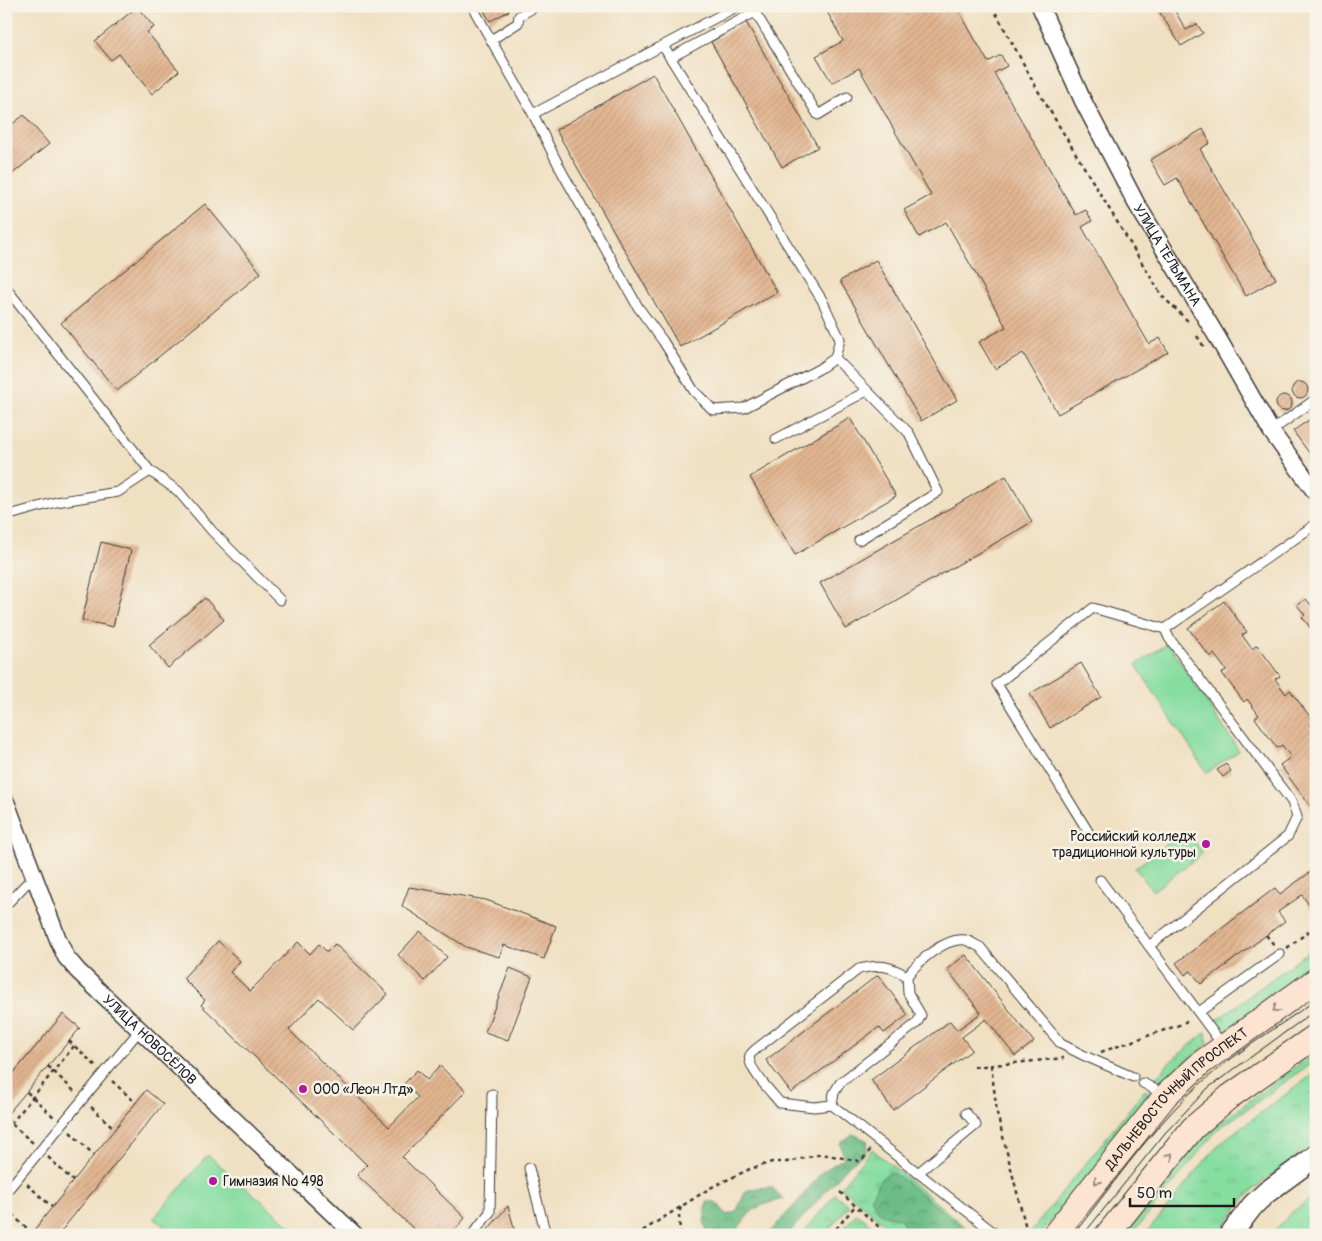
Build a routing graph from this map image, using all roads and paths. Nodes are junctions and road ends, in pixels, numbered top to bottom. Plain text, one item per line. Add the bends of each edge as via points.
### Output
1 (472, 6) edge
2 (536, 6) edge
3 (738, 6) edge
4 (992, 6) edge
5 (1040, 6) edge
6 (491, 40) junction
7 (663, 46) junction
8 (670, 58) junction
9 (846, 97) dead end
10 (533, 114) junction
11 (6, 288) edge
12 (1189, 322) dead end
13 (1194, 330) dead end
14 (1204, 347) dead end
15 (835, 358) junction
16 (867, 391) junction
17 (1316, 399) edge
18 (1271, 431) junction
19 (776, 439) dead end
20 (150, 471) junction
21 (1316, 493) edge
22 (6, 516) edge
23 (1316, 524) edge
24 (859, 540) dead end
25 (280, 600) dead end
26 (1165, 629) junction
27 (6, 802) edge
28 (1089, 833) dead end
29 (1100, 880) dead end
30 (35, 881) junction
31 (6, 905) edge
32 (1316, 926) edge
33 (1266, 934) dead end
34 (1149, 946) junction
35 (1280, 954) junction
36 (907, 976) junction
37 (1316, 980) edge
38 (1199, 1012) junction
39 (139, 1031) junction
40 (1316, 1036) edge
41 (69, 1041) dead end
42 (74, 1046) junction
43 (1224, 1047) junction
44 (991, 1065) dead end
45 (48, 1066) dead end
46 (53, 1072) junction
47 (104, 1073) junction
48 (1133, 1077) dead end
49 (1143, 1084) dead end
50 (26, 1092) dead end
51 (492, 1094) dead end
52 (1166, 1095) junction
53 (32, 1098) junction
54 (83, 1099) junction
55 (136, 1103) dead end
56 (832, 1105) junction
57 (966, 1113) dead end
58 (6, 1118) edge
59 (12, 1123) junction
60 (62, 1125) junction
61 (115, 1129) dead end
62 (6, 1130) edge
63 (872, 1148) dead end
64 (40, 1150) junction
65 (94, 1155) dead end
66 (1316, 1156) edge
67 (528, 1168) dead end
68 (918, 1172) junction
69 (19, 1176) junction
70 (73, 1181) dead end
71 (6, 1192) edge
72 (840, 1192) dead end
73 (682, 1205) junction
74 (855, 1206) junction
75 (52, 1207) dead end
76 (6, 1209) edge
77 (1026, 1228) dead end
78 (32, 1233) dead end
79 (355, 1235) edge
80 (472, 1235) edge
81 (546, 1235) edge
82 (636, 1235) edge
83 (680, 1235) edge
84 (831, 1235) edge
85 (888, 1235) edge
86 (997, 1235) edge
87 (1054, 1235) edge
88 (1106, 1235) edge
89 (1230, 1235) edge

1 - 6 lane
2 - 6 lane via 519,16 518,23
3 - 7 lane
4 - 12 path via 1041,96 1162,296
5 - 18 street, УЛИЦА ТЕЛЬМАНА via 1083,101 1136,203
6 - 10 lane
7 - 8 lane
7 - 10 lane
8 - 9 lane via 755,12 818,115
8 - 15 lane via 822,300 840,339
10 - 15 lane via 638,307 694,391 713,410 744,408
11 - 20 lane
13 - 14 path
15 - 16 lane
16 - 19 lane
16 - 24 lane via 909,433 938,492
17 - 18 lane
18 - 21 street, УЛИЦА ТЕЛЬМАНА
20 - 22 lane via 118,492 56,502
20 - 25 lane via 178,490 212,531
23 - 26 lane
26 - 28 lane via 1093,608 997,684
26 - 34 lane via 1292,802 1297,817 1288,836
27 - 30 street, УЛИЦА НОВОСЁЛОВ
29 - 34 lane
30 - 31 lane via 26,884
30 - 39 street, УЛИЦА НОВОСЁЛОВ via 66,957
32 - 35 path
33 - 35 path
34 - 38 lane
35 - 38 lane
36 - 48 lane via 918,962 946,943 965,940 980,947 1061,1044
36 - 56 lane via 908,993 921,1015 917,1023 840,1083
36 - 56 lane via 890,966 874,965 859,970 750,1054 752,1068 780,1103 814,1107
37 -> 43 main road, ДАЛЬНЕВОСТОЧНЫЙ ПРОСПЕКТ
38 - 43 lane
39 - 47 lane
39 - 79 street, УЛИЦА НОВОСЁЛОВ
88 -> 40 main road via 1193,1128
41 - 42 path
42 - 46 path
42 - 47 path
43 - 52 main road, ДАЛЬНЕВОСТОЧНЫЙ ПРОСПЕКТ
44 - 77 path via 997,1113
45 - 46 path
46 - 53 path
46 - 54 path
47 - 54 lane
47 - 55 path
49 - 52 lane
50 - 53 path
51 - 80 lane via 490,1212
52 -> 87 main road, ДАЛЬНЕВОСТОЧНЫЙ ПРОСПЕКТ
53 - 59 path
53 - 60 path
54 - 60 lane
54 - 61 path
56 - 68 lane
57 - 68 lane via 976,1125
58 - 59 path
59 - 62 path
59 - 64 path
60 - 64 lane
60 - 65 path
63 - 73 path via 859,1161 822,1154 750,1168
64 - 69 lane
64 - 70 path
66 - 89 street via 1267,1192
67 - 81 lane
68 - 86 lane
69 - 71 lane
69 - 75 path
72 - 74 path
73 - 82 path
73 - 83 path
74 - 84 path
74 - 85 path
76 - 78 path

